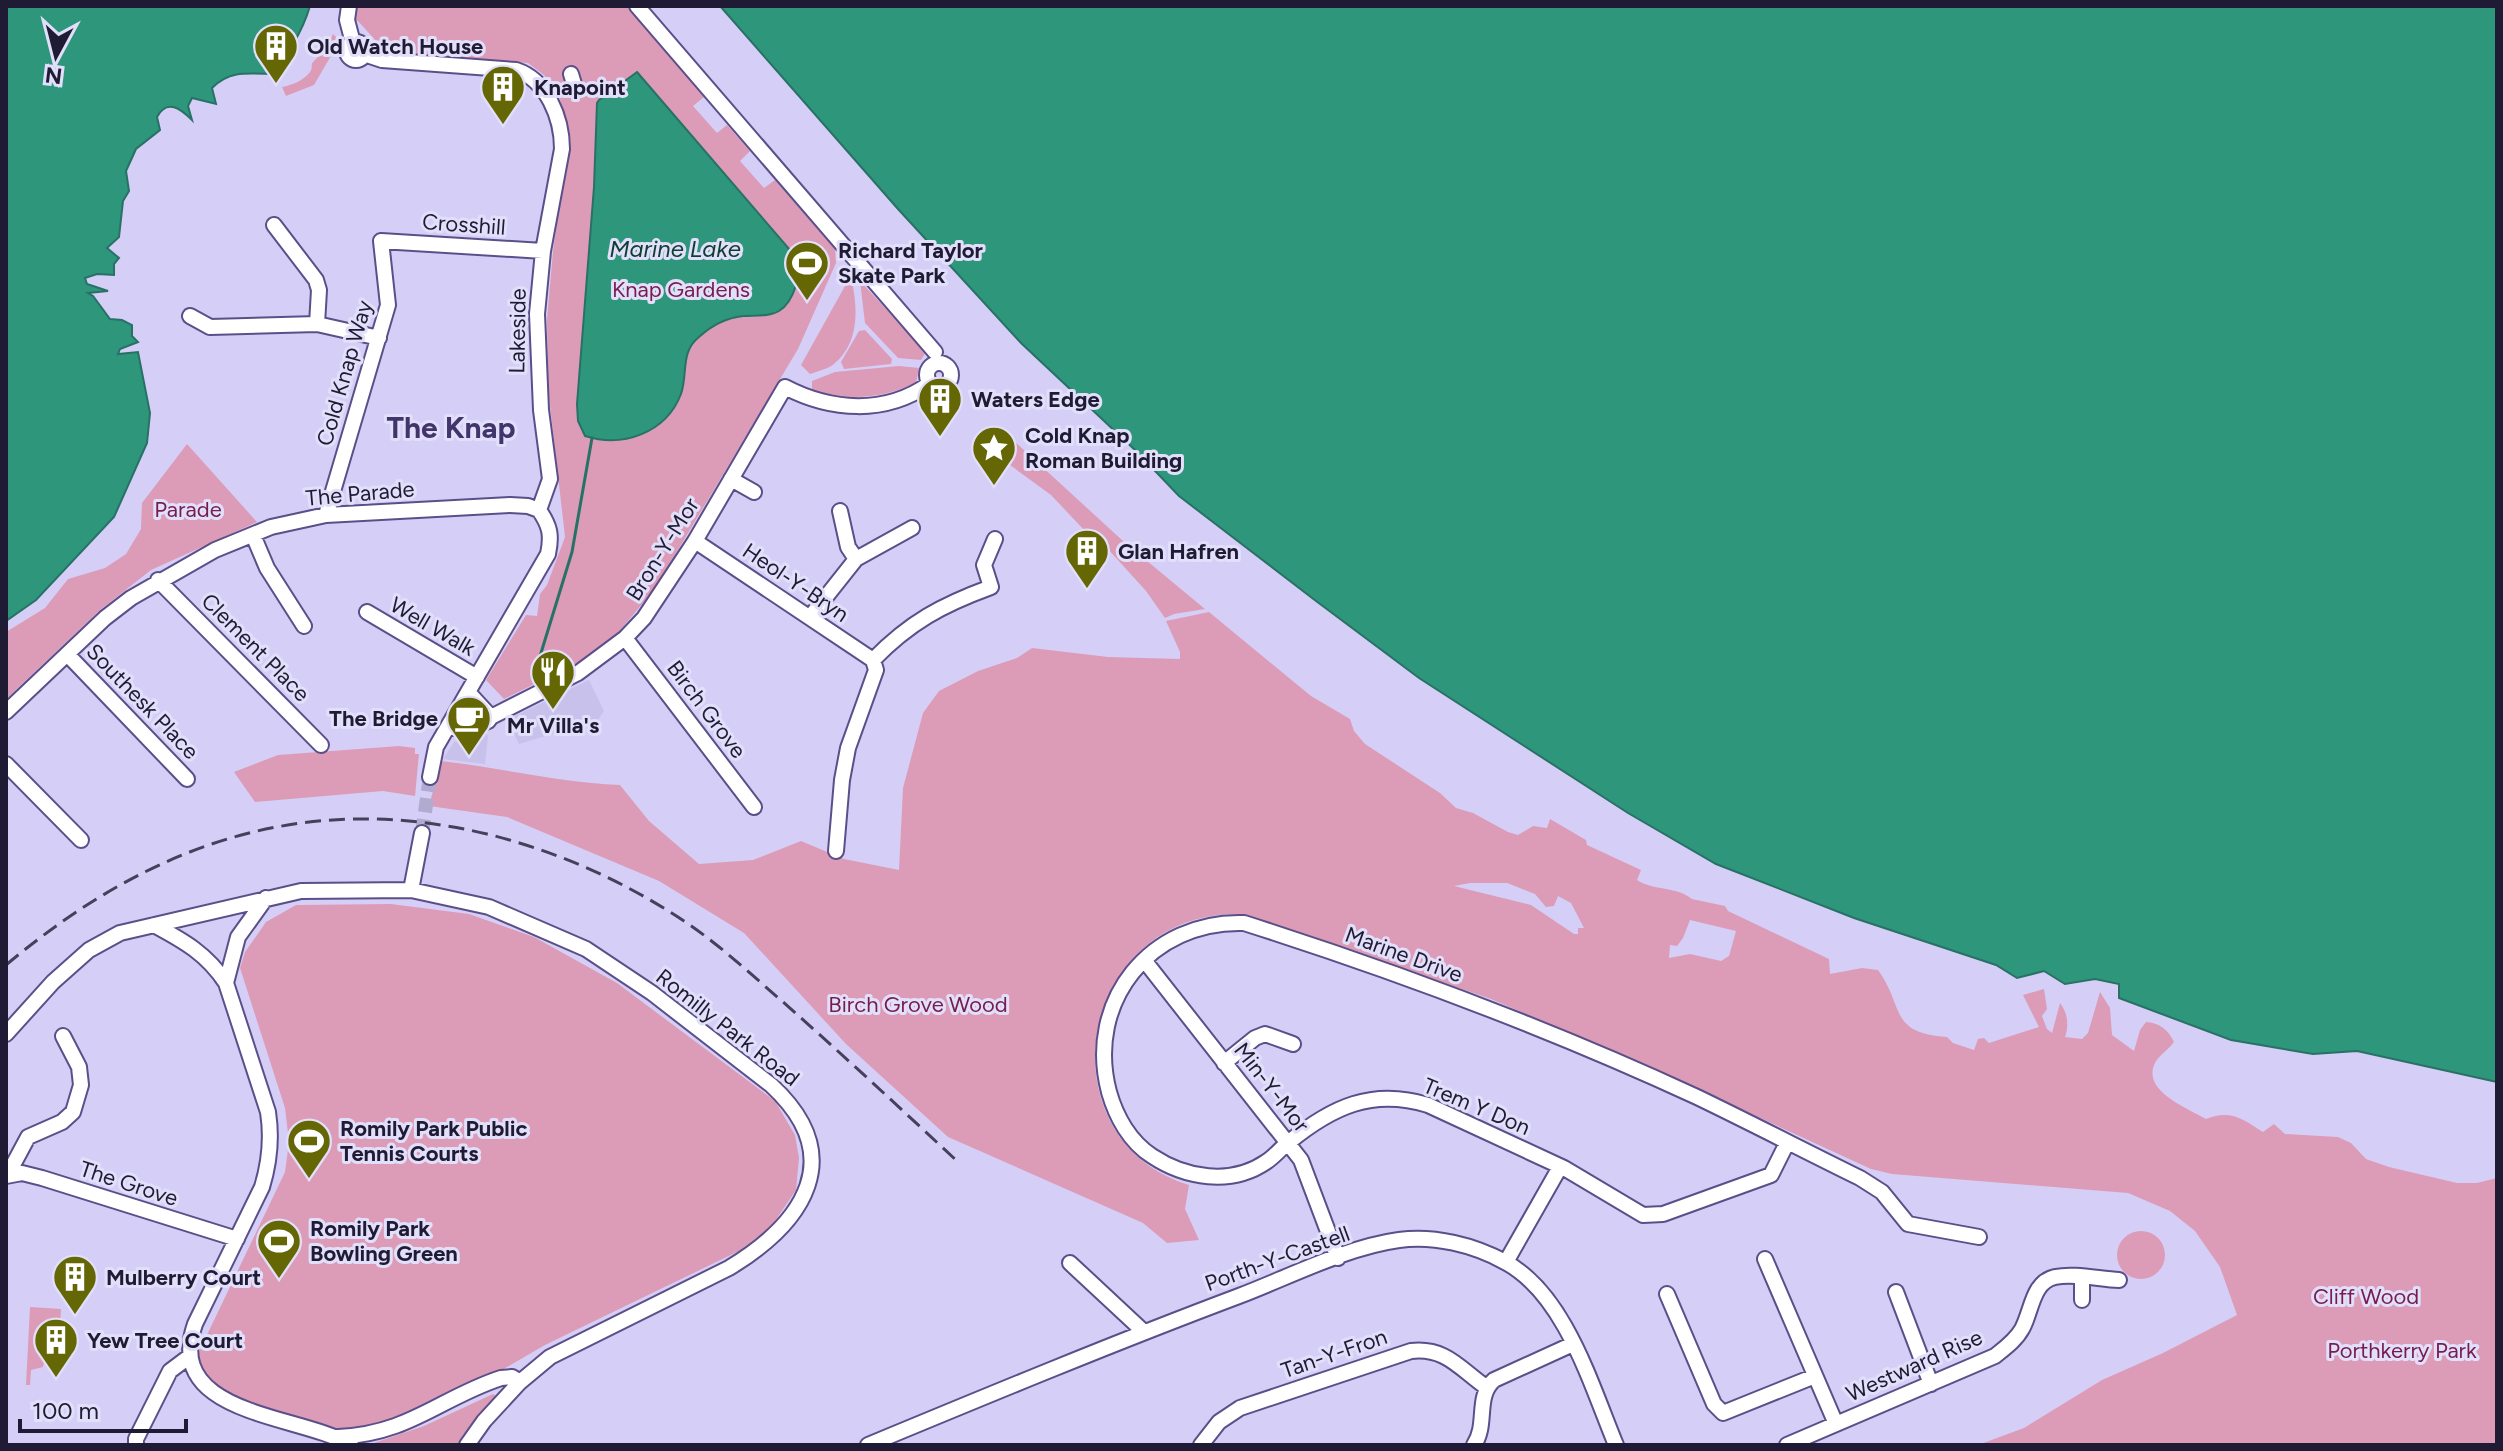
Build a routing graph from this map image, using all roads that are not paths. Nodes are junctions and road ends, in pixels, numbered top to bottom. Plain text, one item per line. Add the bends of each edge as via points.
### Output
1 (349, 6) edge
2 (637, 6) edge
3 (274, 225) dead end
4 (381, 241) joint
5 (543, 251) junction
6 (190, 316) dead end
7 (317, 324) junction
8 (379, 338) junction
9 (935, 352) dead end
10 (929, 384) dead end
11 (731, 479) junction
12 (754, 492) dead end
13 (539, 510) junction
14 (840, 511) dead end
15 (326, 515) junction
16 (912, 528) dead end
17 (253, 535) junction
18 (995, 539) dead end
19 (695, 541) junction
20 (856, 559) junction
21 (158, 580) junction
22 (367, 612) dead end
23 (810, 617) junction
24 (304, 626) dead end
25 (625, 638) junction
26 (67, 654) junction
27 (873, 660) junction
28 (477, 677) junction
29 (468, 692) junction
30 (6, 712) edge
31 (491, 717) junction
32 (449, 726) junction
33 (321, 745) dead end
34 (6, 764) edge
35 (430, 777) tunnel mouth
36 (187, 779) dead end
37 (754, 807) dead end
38 (422, 833) tunnel mouth
39 (81, 840) dead end
40 (836, 851) dead end
41 (411, 890) junction
42 (266, 898) junction
43 (154, 925) junction
44 (1144, 960) junction
45 (226, 983) junction
46 (6, 1034) edge
47 (63, 1036) dead end
48 (1293, 1044) dead end
49 (1224, 1063) junction
50 (1289, 1142) junction
51 (1787, 1143) junction
52 (1560, 1167) junction
53 (10, 1175) edge
54 (1979, 1237) dead end
55 (237, 1239) junction
56 (1338, 1258) junction
57 (1765, 1259) dead end
58 (1506, 1262) junction
59 (1070, 1263) dead end
60 (2082, 1278) junction
61 (2119, 1280) dead end
62 (1896, 1292) dead end
63 (1667, 1294) dead end
64 (2082, 1300) dead end
65 (1143, 1331) junction
66 (1573, 1344) junction
67 (190, 1356) junction
68 (1815, 1376) junction
69 (520, 1382) junction
70 (1931, 1384) junction
71 (1486, 1387) junction
72 (1836, 1424) junction
73 (337, 1437) junction
74 (136, 1445) edge
75 (351, 1445) edge
76 (467, 1445) edge
77 (868, 1445) edge
78 (1201, 1445) edge
79 (1474, 1445) edge
80 (1616, 1445) edge
81 (1787, 1445) edge

1 - 5 street, Lakeside via 349,56 516,70 539,84 562,136
2 - 9 street
3 - 7 street via 316,280
4 - 5 street, Crosshill
4 - 8 street, Cold Knap Way via 389,298
5 - 13 street, Lakeside via 537,354 550,479
6 - 7 street via 210,327
7 - 8 street
8 - 15 street, Cold Knap Way
10 - 11 street, Bron-Y-Mor via 867,407 833,405 785,387
11 - 12 street
11 - 19 street, Bron-Y-Mor
13 - 15 street, The Parade via 510,505
13 - 28 street via 552,537 548,554
14 - 20 street
15 - 17 street, The Parade
16 - 20 street
17 - 21 street, The Parade
17 - 24 street
18 - 27 street via 984,565 991,587 923,617
19 - 23 street, Heol-Y-Bryn
19 - 25 street, Bron-Y-Mor via 660,597
20 - 23 street
21 - 26 street, The Parade
21 - 33 street, Clement Place
22 - 28 street, Well Walk
23 - 27 street, Heol-Y-Bryn
25 - 31 street, Bron-Y-Mor via 578,673
25 - 37 street, Birch Grove
26 - 30 street, The Parade
26 - 36 street, Southesk Place
27 - 40 street via 876,670 848,748
28 - 29 street
29 - 31 street
29 - 32 street
31 - 32 street, Bron-Y-Mor via 465,731
32 - 35 street via 436,747
34 - 39 street
38 - 41 street
41 - 42 street, Romilly Park Road via 301,891
41 - 69 street, Romilly Park Road via 489,907 586,949 652,993 788,1100 812,1149 808,1188 797,1209 758,1251 550,1357
42 - 43 street, Romilly Park Road
42 - 45 street via 238,937
43 - 45 street via 191,945
43 - 46 street, Romilly Park Road via 120,933 89,950
44 - 49 street, Min-Y-Mor
44 - 50 street, Marine Drive via 1114,999 1103,1047 1112,1102 1137,1145 1192,1175 1223,1177 1267,1162
44 - 51 street, Marine Drive via 1168,940 1200,927 1244,923 1487,1007
45 - 55 street via 271,1131 262,1187
47 - 53 street via 79,1067 81,1085 73,1112 28,1137
48 - 49 street via 1265,1034
49 - 50 street, Min-Y-Mor
50 - 52 street, Trem Y Don via 1348,1105 1409,1099
50 - 56 street, Min-Y-Mor via 1312,1185
51 - 52 street, Trem Y Don via 1771,1175 1663,1214 1643,1215
51 - 54 street, Marine Drive via 1882,1192 1908,1224
52 - 58 street
53 - 55 street, The Grove via 42,1178
55 - 67 street via 195,1324
56 - 58 street, Porth-Y-Castell via 1420,1239 1449,1242
56 - 65 street, Porth-Y-Castell
57 - 68 street
58 - 66 street, Porth-Y-Castell via 1545,1298
59 - 65 street
60 - 61 street, Westward Rise
60 - 64 street
60 - 70 street, Westward Rise via 2056,1277 2039,1285 2012,1342 1995,1356
62 - 70 street
63 - 68 street via 1714,1404 1723,1413
65 - 77 street, Porth-Y-Castell
66 - 71 street
66 - 80 street, Porth-Y-Castell
67 - 73 street via 197,1376 216,1396
67 - 74 street via 170,1371
68 - 72 street
69 - 73 street via 501,1378 393,1428
69 - 76 street, Romilly Park Road
70 - 72 street, Westward Rise
71 - 78 street, Tan-Y-Fron via 1441,1353 1411,1351 1240,1408 1219,1422
71 - 79 street
72 - 81 street, Westward Rise
73 - 75 street

